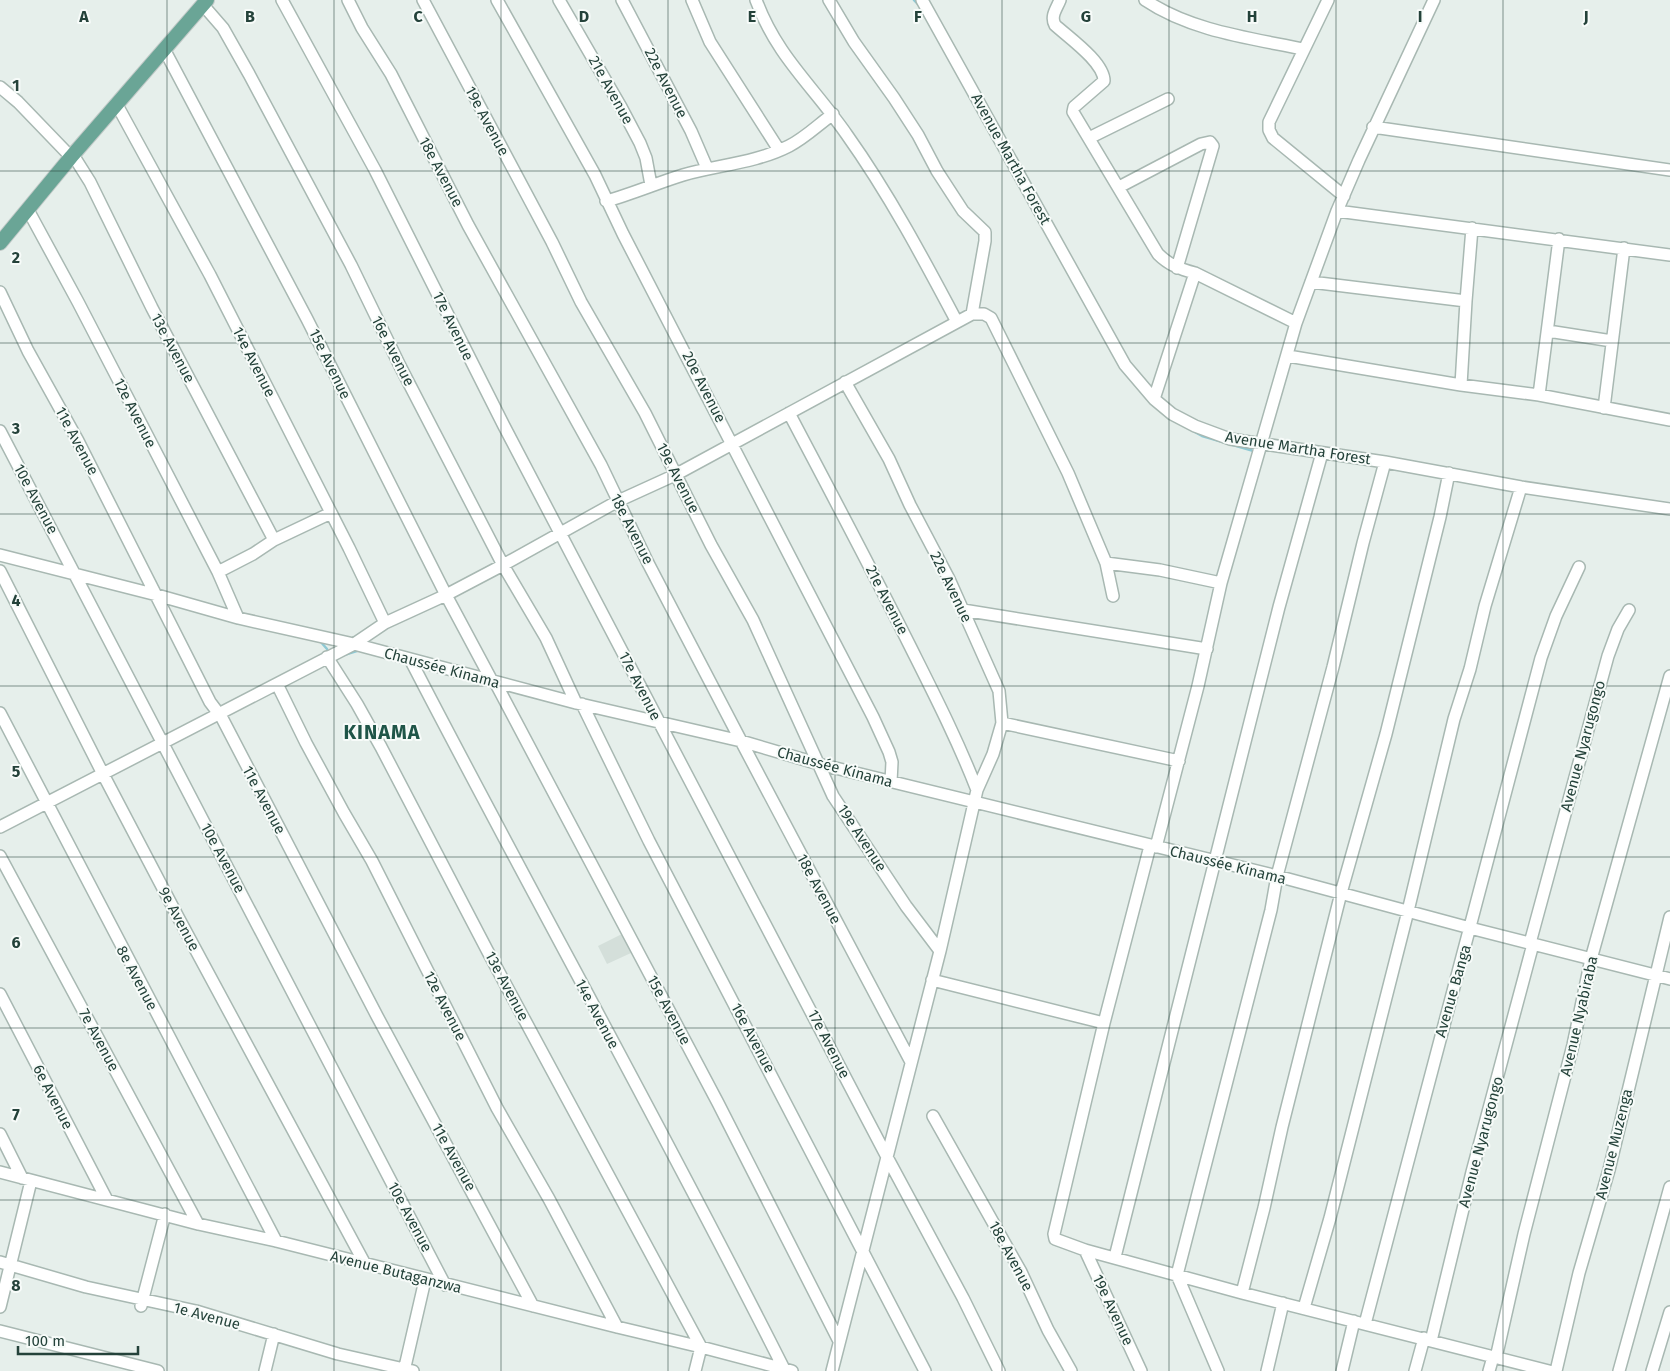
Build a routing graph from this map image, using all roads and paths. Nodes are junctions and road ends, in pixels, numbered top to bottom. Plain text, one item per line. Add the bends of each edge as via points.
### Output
1 (282, 0) edge
2 (348, 0) edge
3 (423, 0) edge
4 (497, 0) edge
5 (559, 0) edge
6 (622, 0) edge
7 (692, 0) edge
8 (756, 0) edge
9 (829, 0) edge
10 (922, 0) edge
11 (1060, 0) edge
12 (1145, 0) edge
13 (1328, 0) edge
14 (1434, 0) edge
15 (205, 3) edge
16 (164, 49) junction
17 (1303, 49) junction
18 (0, 87) edge
19 (1168, 100) dead end
20 (117, 105) junction
21 (833, 114) junction
22 (1374, 128) junction
23 (1089, 138) junction
24 (780, 150) junction
25 (72, 156) junction
26 (707, 168) junction
27 (1670, 170) edge
28 (651, 185) junction
29 (1119, 187) junction
30 (1344, 196) junction
31 (606, 201) junction
32 (28, 210) junction
33 (1337, 212) junction
34 (1472, 228) junction
35 (1559, 239) junction
36 (0, 243) edge
37 (1624, 248) junction
38 (1670, 255) edge
39 (1177, 268) junction
40 (1195, 273) junction
41 (1311, 282) junction
42 (0, 292) edge
43 (1466, 301) junction
44 (972, 314) junction
45 (957, 322) junction
46 (1296, 323) junction
47 (1548, 332) junction
48 (1612, 341) junction
49 (1288, 356) junction
50 (845, 382) junction
51 (1462, 385) junction
52 (1539, 395) junction
53 (1154, 399) junction
54 (1604, 408) junction
55 (789, 414) junction
56 (1670, 420) edge
57 (0, 431) edge
58 (732, 443) junction
59 (1260, 444) junction
60 (1322, 453) junction
61 (1385, 462) junction
62 (1449, 473) junction
63 (675, 475) junction
64 (1521, 486) junction
65 (618, 501) junction
66 (1670, 509) edge
67 (331, 513) junction
68 (561, 533) junction
69 (274, 540) junction
70 (0, 555) edge
71 (1106, 563) junction
72 (503, 565) junction
73 (1579, 566) dead end
74 (0, 570) edge
75 (218, 572) junction
76 (76, 576) junction
77 (1221, 583) junction
78 (157, 595) junction
79 (446, 595) junction
80 (1113, 596) dead end
81 (963, 610) junction
82 (1629, 610) dead end
83 (238, 618) junction
84 (385, 623) junction
85 (354, 644) junction
86 (1207, 649) junction
87 (329, 659) junction
88 (410, 659) junction
89 (1670, 676) edge
90 (494, 681) junction
91 (278, 685) junction
92 (579, 703) junction
93 (0, 714) edge
94 (220, 715) junction
95 (659, 722) junction
96 (1002, 723) junction
97 (741, 741) junction
98 (163, 744) junction
99 (1179, 761) junction
100 (819, 764) junction
101 (104, 776) junction
102 (891, 782) junction
103 (978, 790) junction
104 (976, 803) junction
105 (48, 805) junction
106 (0, 827) edge
107 (1153, 847) junction
108 (0, 856) edge
109 (1216, 862) junction
110 (1277, 876) junction
111 (1341, 893) junction
112 (1408, 911) junction
113 (1670, 917) edge
114 (1470, 928) junction
115 (1532, 944) junction
116 (940, 951) junction
117 (1591, 959) junction
118 (1656, 976) junction
119 (1670, 979) edge
120 (932, 980) junction
121 (0, 994) edge
122 (1104, 1023) junction
123 (911, 1062) junction
124 (934, 1116) dead end
125 (0, 1134) edge
126 (888, 1157) junction
127 (0, 1172) edge
128 (27, 1179) junction
129 (1670, 1187) edge
130 (107, 1200) junction
131 (165, 1214) junction
132 (198, 1224) junction
133 (276, 1241) junction
134 (1085, 1250) junction
135 (864, 1251) junction
136 (1115, 1257) junction
137 (6, 1263) edge
138 (365, 1264) junction
139 (1177, 1275) junction
140 (426, 1280) junction
141 (445, 1285) junction
142 (1242, 1293) junction
143 (141, 1303) junction
144 (1283, 1303) junction
145 (533, 1306) junction
146 (0, 1307) edge
147 (1304, 1308) junction
148 (1670, 1312) edge
149 (1360, 1323) junction
150 (617, 1327) junction
151 (0, 1331) edge
152 (274, 1334) junction
153 (1427, 1340) junction
154 (839, 1341) junction
155 (701, 1347) junction
156 (1494, 1357) junction
157 (407, 1370) edge
158 (788, 1370) edge
159 (158, 1371) edge
160 (265, 1371) edge
161 (695, 1371) edge
162 (832, 1371) edge
163 (925, 1371) edge
164 (999, 1371) edge
165 (1072, 1371) edge
166 (1141, 1371) edge
167 (1218, 1371) edge
168 (1267, 1371) edge
169 (1342, 1371) edge
170 (1416, 1371) edge
171 (1490, 1371) edge
172 (1549, 1371) edge
173 (1556, 1371) edge
174 (1619, 1371) edge
175 (1652, 1371) edge

1 - 68 street, 17e Avenue via 375,170 492,404
2 - 65 street, 18e Avenue via 391,74 468,225
3 - 63 street, 19e Avenue
4 - 31 street, 20e Avenue
5 - 28 street, 21e Avenue via 640,143
6 - 26 street, 22e Avenue
7 - 24 street via 714,48
8 - 21 street via 778,47
9 - 44 street via 918,135 963,211 985,232
10 - 53 street, Avenue Martha Forest via 1125,365
11 - 23 street via 1054,14 1055,25 1095,62 1104,75 1104,81 1074,106 1073,112
12 - 17 street via 1159,10 1214,30
13 - 17 street
14 - 22 street
15 - 16 main road
15 - 72 street, 16e Avenue via 245,67 351,265
16 - 20 main road
16 - 79 street, 15e Avenue via 303,310
17 - 30 street via 1269,122 1269,130 1273,138
18 - 25 street, 13e Avenue
19 - 23 street
20 - 25 main road
20 - 67 street, 14e Avenue via 210,275
21 - 24 street
21 - 45 street via 883,186
22 - 27 street
22 - 30 street
23 - 29 street
24 - 26 street via 756,159
25 - 32 main road
25 - 69 street, 13e Avenue via 90,182
26 - 28 street
28 - 31 street
29 - 39 street via 1158,254
29 - 39 street via 1201,144 1210,142 1213,146
30 - 33 street
31 - 58 street, 20e Avenue
32 - 36 main road
32 - 75 street, 12e Avenue
33 - 34 street
33 - 41 street
34 - 35 street
34 - 43 street
35 - 37 street
35 - 47 street
37 - 38 street
37 - 48 street
39 - 40 street
40 - 46 street
40 - 53 street
41 - 43 street
41 - 46 street
42 - 78 street, 11e Avenue
43 - 51 street
44 - 45 street
44 - 71 street via 991,318 1060,454
45 - 50 street
46 - 49 street
47 - 48 street
47 - 52 street
48 - 54 street
49 - 51 street
49 - 59 street
50 - 55 street
50 - 81 street, 22e Avenue via 889,459
51 - 52 street
52 - 54 street
53 - 59 street, Avenue Martha Forest via 1172,414 1195,426
54 - 56 street
55 - 58 street
55 - 103 street, 21e Avenue via 943,710
57 - 76 street, 10e Avenue
58 - 63 street
58 - 102 street, 20e Avenue via 873,717 892,762
59 - 60 street, Avenue Martha Forest
59 - 77 street
60 - 61 street, Avenue Martha Forest
60 - 109 street via 1279,607
61 - 62 street, Avenue Martha Forest
61 - 110 street
62 - 64 street, Avenue Martha Forest
62 - 111 street via 1386,734
63 - 65 street
63 - 100 street, 19e Avenue via 753,620
64 - 66 street, Avenue Martha Forest
64 - 112 street via 1454,719
65 - 68 street
65 - 97 street, 18e Avenue
67 - 69 street
67 - 84 street, 14e Avenue
68 - 72 street
68 - 95 street, 17e Avenue
69 - 75 street
70 - 76 street, Chaussée Kinama
71 - 77 street
71 - 80 street
72 - 79 street
72 - 92 street, 16e Avenue
73 - 114 street, Avenue Banga via 1541,658
74 - 101 street, 9e Avenue
75 - 83 street, 12e Avenue
76 - 78 street, Chaussée Kinama
76 - 98 street, 10e Avenue
77 - 86 street
78 - 83 street, Chaussée Kinama
78 - 94 street, 11e Avenue via 210,702
79 - 84 street
79 - 90 street, 15e Avenue
81 - 86 street
81 - 96 street, 22e Avenue via 999,691
82 - 115 street, Avenue Nyarugongo via 1608,656
83 - 85 street, Chaussée Kinama
84 - 85 street
85 - 87 street
85 - 88 street, Chaussée Kinama
86 - 99 street
87 - 91 street
87 - 155 street, 13e Avenue via 381,747
88 - 90 street, Chaussée Kinama
88 - 158 street, 14e Avenue
89 - 117 street, Avenue Nyabiraba
90 - 92 street, Chaussée Kinama
90 - 154 street, 15e Avenue via 718,1103
91 - 94 street
91 - 150 street, 12e Avenue via 314,758 372,860 493,1099
92 - 95 street, Chaussée Kinama
92 - 135 street, 16e Avenue
93 - 105 street, 8e Avenue
94 - 98 street
94 - 145 street, 11e Avenue
95 - 97 street, Chaussée Kinama
95 - 126 street, 17e Avenue
96 - 99 street
96 - 103 street, 22e Avenue
97 - 100 street, Chaussée Kinama
97 - 123 street, 18e Avenue
98 - 101 street
98 - 141 street, 10e Avenue
99 - 107 street
100 - 102 street, Chaussée Kinama
100 - 116 street, 19e Avenue via 839,804 906,906
101 - 105 street
101 - 138 street, 9e Avenue
102 - 104 street, Chaussée Kinama
103 - 104 street, 22e Avenue
104 - 107 street, Chaussée Kinama
104 - 116 street, 22e Avenue
105 - 106 street
105 - 133 street, 8e Avenue
107 - 109 street, Chaussée Kinama
107 - 122 street
108 - 132 street, 7e Avenue
109 - 110 street, Chaussée Kinama
109 - 136 street
110 - 111 street, Chaussée Kinama
110 - 139 street
111 - 112 street, Chaussée Kinama
111 - 142 street
112 - 114 street, Chaussée Kinama
112 - 147 street
113 - 118 street, Avenue Muzenga
114 - 115 street, Chaussée Kinama
114 - 149 street, Avenue Banga
115 - 117 street, Chaussée Kinama
115 - 153 street, Avenue Nyarugongo
116 - 120 street, 22e Avenue
117 - 118 street, Chaussée Kinama
117 - 156 street, Avenue Nyabiraba via 1573,1045
118 - 119 street, Chaussée Kinama
118 - 173 street, Avenue Muzenga
120 - 122 street
120 - 123 street, 22e Avenue
121 - 130 street, 6e Avenue
122 - 134 street via 1054,1234 1055,1239
123 - 126 street, 22e Avenue
124 - 165 street, 18e Avenue
125 - 128 street
126 - 135 street, 22e Avenue
126 - 164 street, 17e Avenue
127 - 128 street, Avenue Butaganzwa
128 - 130 street, Avenue Butaganzwa
128 - 137 street
129 - 174 street
130 - 131 street, Avenue Butaganzwa
131 - 132 street, Avenue Butaganzwa
131 - 143 street
132 - 133 street, Avenue Butaganzwa
133 - 138 street, Avenue Butaganzwa
134 - 136 street
134 - 166 street, 19e Avenue
135 - 154 street, 22e Avenue
135 - 163 street, 16e Avenue
136 - 139 street
137 - 143 street, 1e Avenue
137 - 146 street
138 - 140 street, Avenue Butaganzwa
139 - 142 street
139 - 167 street
140 - 141 street, Avenue Butaganzwa
140 - 157 street
141 - 145 street, Avenue Butaganzwa
142 - 144 street
143 - 152 street, 1e Avenue via 196,1311
144 - 147 street
144 - 168 street
145 - 150 street, Avenue Butaganzwa
147 - 149 street
148 - 175 street
149 - 153 street
149 - 169 street, Avenue Banga
150 - 155 street, Avenue Butaganzwa
151 - 159 street
152 - 157 street, 1e Avenue via 338,1354
152 - 160 street
153 - 156 street
153 - 170 street, Avenue Nyarugongo
154 - 162 street, 22e Avenue
155 - 158 street, Avenue Butaganzwa
155 - 161 street
156 - 171 street, Avenue Nyabiraba
156 - 172 street

